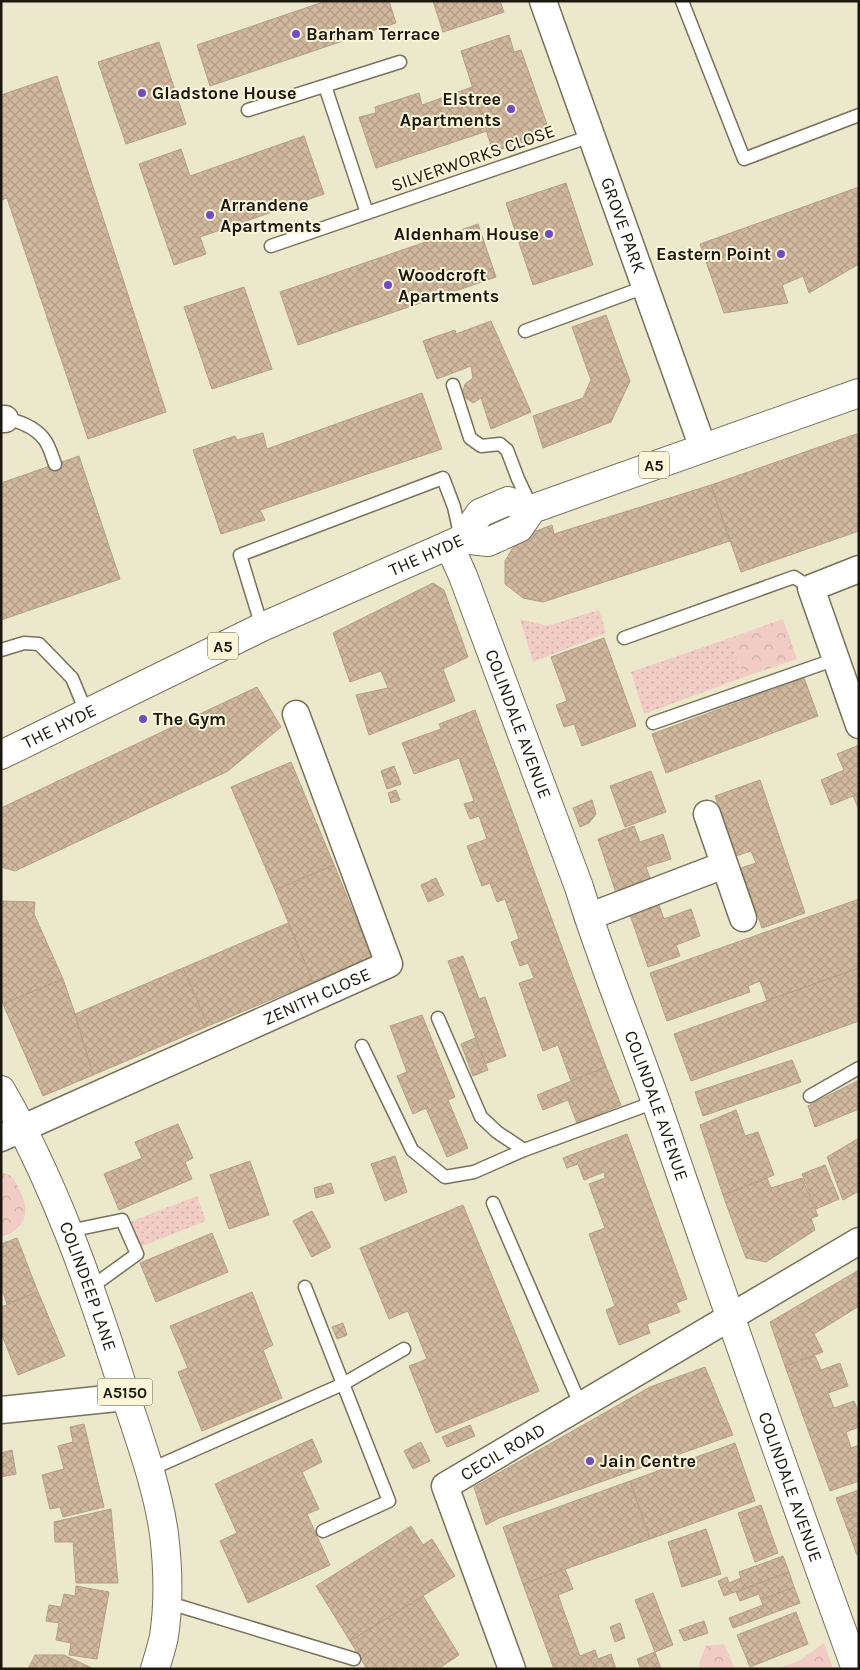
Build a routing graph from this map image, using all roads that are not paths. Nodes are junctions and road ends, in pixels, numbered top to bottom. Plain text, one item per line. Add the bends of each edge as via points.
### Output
1 (543, 1) edge
2 (682, 1) edge
3 (400, 62) dead end
4 (325, 86) junction
5 (248, 110) dead end
6 (859, 115) edge
7 (592, 136) junction
8 (367, 213) junction
9 (271, 246) dead end
10 (646, 287) junction
11 (525, 331) dead end
12 (453, 385) dead end
13 (859, 393) edge
14 (3, 419) edge
15 (703, 448) junction
16 (55, 464) dead end
17 (532, 509) junction
18 (455, 542) junction
19 (859, 569) edge
20 (811, 588) junction
21 (262, 627) junction
22 (624, 638) dead end
23 (1, 650) edge
24 (836, 659) junction
25 (88, 714) junction
26 (296, 714) dead end
27 (653, 723) dead end
28 (859, 725) edge
29 (1, 755) edge
30 (707, 814) dead end
31 (724, 865) junction
32 (588, 917) junction
33 (743, 918) dead end
34 (438, 1018) dead end
35 (362, 1046) dead end
36 (859, 1068) edge
37 (1, 1090) edge
38 (810, 1096) dead end
39 (656, 1102) junction
40 (12, 1133) edge
41 (524, 1150) junction
42 (493, 1203) dead end
43 (69, 1231) junction
44 (859, 1241) edge
45 (305, 1287) dead end
46 (90, 1288) junction
47 (730, 1318) junction
48 (404, 1349) dead end
49 (343, 1384) junction
50 (126, 1398) junction
51 (580, 1404) junction
52 (1, 1410) edge
53 (149, 1470) junction
54 (323, 1531) dead end
55 (166, 1602) junction
56 (354, 1658) dead end
57 (155, 1669) edge
58 (512, 1669) edge
59 (856, 1669) edge

1 - 7 street, GROVE PARK
2 - 6 lane via 744,160
3 - 4 lane
4 - 5 lane
4 - 8 lane
7 - 8 lane, SILVERWORKS CLOSE
7 - 10 street, GROVE PARK
8 - 9 lane, SILVERWORKS CLOSE
10 - 11 lane
10 - 15 street, GROVE PARK
12 - 17 lane via 470,438 481,446 500,444 507,450
13 - 15 main road, A5
14 - 16 lane via 33,429 44,439
15 - 17 main road, A5
17 - 18 main road, THE HYDE / A5 via 518,528 488,542
18 - 21 main road, THE HYDE / A5
18 - 21 lane via 454,507 443,478 240,555
18 - 32 main road, COLINDALE AVENUE via 463,576
19 - 20 street
20 - 22 lane via 794,577
20 - 24 street
21 - 25 main road, THE HYDE / A5
23 - 25 lane via 24,642 39,644 72,678
24 - 27 lane
24 - 28 street
25 - 29 main road, THE HYDE / A5
26 - 40 street, ZENITH CLOSE via 389,964
30 - 31 street
31 - 32 street
31 - 33 street
32 - 39 main road, COLINDALE AVENUE
34 - 41 lane via 481,1117
35 - 41 lane via 412,1150 445,1177 474,1172
36 - 38 lane
37 - 40 main road, COLINDEEP LANE / A5150
39 - 41 lane
39 - 47 main road, COLINDALE AVENUE
40 - 43 main road, COLINDEEP LANE / A5150 via 53,1192
42 - 51 lane
43 - 46 main road, COLINDEEP LANE / A5150
43 - 46 lane via 122,1220 137,1254
44 - 47 street, CECIL ROAD
45 - 49 lane
46 - 50 main road, COLINDEEP LANE / A5150
47 - 51 street, CECIL ROAD
47 - 59 main road, COLINDALE AVENUE
48 - 49 lane
49 - 53 lane
49 - 54 lane via 389,1501
50 - 52 street
50 - 53 main road, COLINDEEP LANE / A5150
51 - 58 street, CECIL ROAD via 445,1486
53 - 55 main road, COLINDEEP LANE / A5150 via 164,1532
55 - 56 lane
55 - 57 main road, COLINDEEP LANE / A5150 via 164,1636

